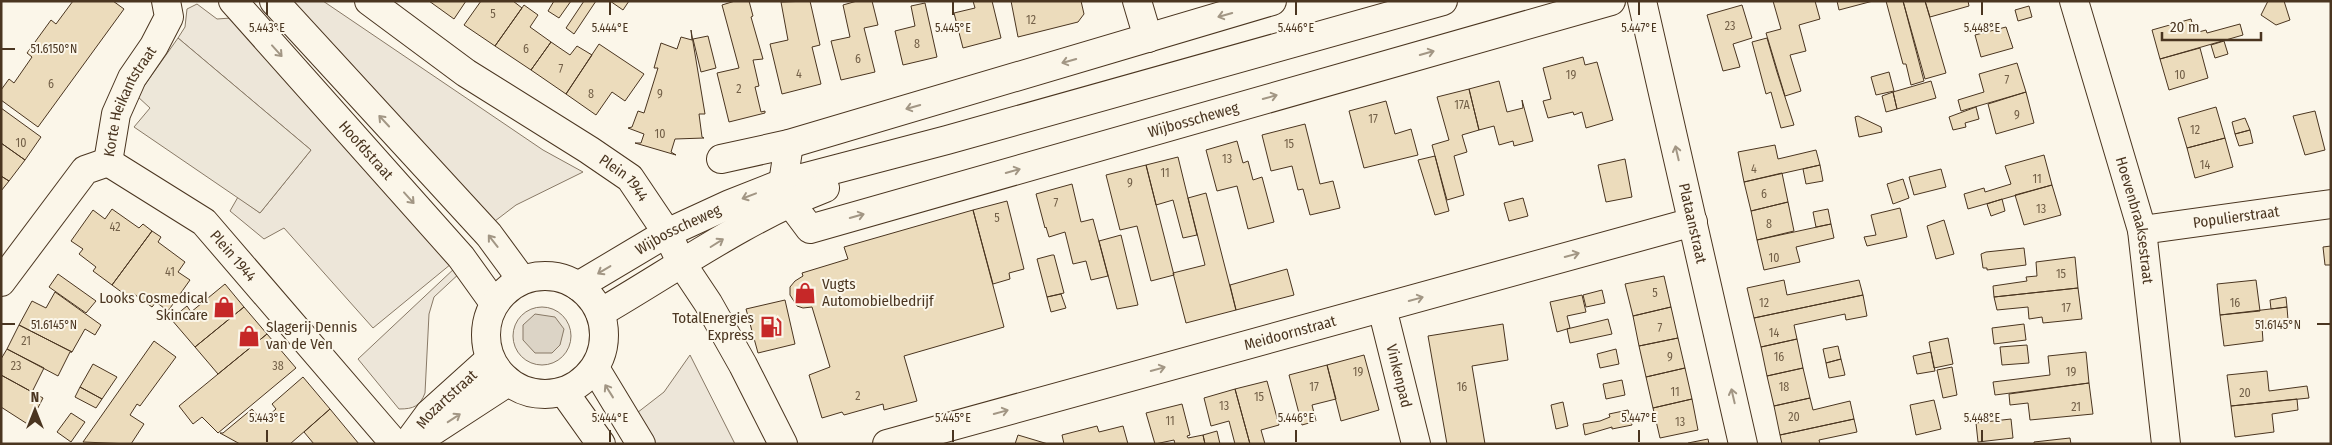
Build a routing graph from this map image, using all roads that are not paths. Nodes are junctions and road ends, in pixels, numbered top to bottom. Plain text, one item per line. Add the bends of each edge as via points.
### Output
1 (166, 1) edge
2 (234, 1) edge
3 (274, 1) edge
4 (369, 1) edge
5 (1136, 1) edge
6 (1272, 1) edge
7 (1443, 1) edge
8 (1611, 1) edge
9 (1642, 1) edge
10 (2074, 1) edge
11 (1148, 38) junction
12 (789, 144) junction
13 (721, 159) dead end
14 (108, 162) junction
15 (786, 192) junction
16 (2331, 204) edge
17 (1693, 222) junction
18 (2142, 230) junction
19 (667, 233) junction
20 (682, 264) junction
21 (522, 280) junction
22 (1, 282) edge
23 (578, 286) junction
24 (494, 303) junction
25 (1382, 308) junction
26 (600, 313) junction
27 (490, 359) junction
28 (595, 368) junction
29 (508, 382) junction
30 (564, 392) junction
31 (395, 444) edge
32 (407, 444) edge
33 (412, 444) edge
34 (601, 444) edge
35 (641, 444) edge
36 (783, 444) edge
37 (886, 444) edge
38 (1416, 444) edge
39 (1744, 444) edge
40 (2166, 444) edge

1 - 14 street, Korte Heikantstraat via 169,17 132,78 116,114
2 -> 24 street, Hoofdstraat via 461,257
21 -> 3 street via 489,235
4 - 19 street, Plein 1944 via 466,72 630,178
5 - 11 street
6 -> 11 street
7 - 15 street, Wijbosscheweg via 947,140
15 -> 8 street, Wijbosscheweg via 810,229
17 -> 9 street, Plataanstraat
10 - 18 street, Hoevenbraaksestraat
11 -> 12 street
12 - 13 street
12 - 15 street
14 - 22 street, Korte Heikantstraat via 85,170
14 - 31 street, Plein 1944 via 204,222
15 -> 19 street, Wijbosscheweg via 730,204
20 -> 15 street, Wijbosscheweg
16 - 18 street, Populierstraat
25 -> 17 street, Meidoornstraat
39 -> 17 street, Plataanstraat
18 - 40 street, Hoevenbraaksestraat
19 - 20 street, Plein 1944
19 -> 23 street, Wijbosscheweg
20 - 26 street, Wijbosscheweg
20 - 36 street, Plein 1944 via 743,365
21 - 23 street via 551,276
21 - 24 street via 506,289
23 - 26 street
24 - 27 street via 485,330
37 -> 25 street, Meidoornstraat
25 - 38 street, Vinkenpad
26 - 28 street via 604,341
27 - 29 street
27 - 32 street, Mozartstraat via 429,414
28 - 30 street
35 -> 28 street
29 - 30 street via 533,394
33 -> 29 street, Mozartstraat
30 - 34 street

